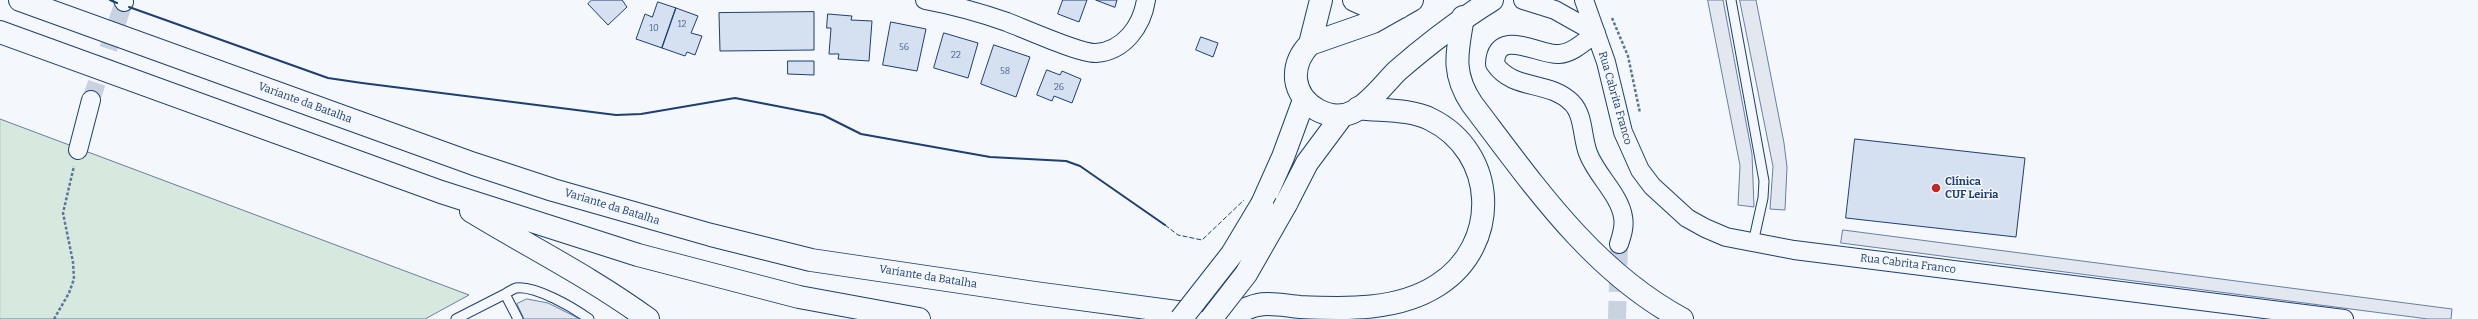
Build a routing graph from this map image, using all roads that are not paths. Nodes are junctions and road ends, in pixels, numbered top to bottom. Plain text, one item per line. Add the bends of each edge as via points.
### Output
1 (20, 0) edge
2 (925, 0) edge
3 (1146, 0) edge
4 (1321, 0) edge
5 (1354, 0) edge
6 (1492, 0) edge
7 (1523, 0) edge
8 (1584, 0) edge
9 (1731, 0) edge
10 (1407, 4) edge
11 (1463, 17) junction
12 (0, 32) edge
13 (1596, 33) junction
14 (1310, 44) junction
15 (91, 100) tunnel mouth
16 (1304, 100) junction
17 (1350, 112) junction
18 (78, 150) road end
19 (441, 192) junction
20 (1753, 243) junction
21 (1619, 244) tunnel mouth
22 (505, 294) junction
23 (456, 319) edge
24 (518, 319) edge
25 (589, 319) edge
26 (648, 319) edge
27 (919, 319) edge
28 (1181, 319) edge
29 (1221, 319) edge
30 (1682, 319) edge
31 (2344, 319) edge

1 - 29 main road, Variante da Batalha via 474,164 710,236 811,260
2 - 3 street via 1005,21 1094,54 1114,48 1129,38 1141,20
4 - 14 main road
5 - 10 main road via 1370,7
6 - 11 main road
7 - 13 street via 1555,10
8 - 13 street, Rua Cabrita Franco
9 - 20 lane via 1764,181 1762,205
10 - 14 main road via 1363,26
11 - 17 main road
11 - 30 main road via 1456,65 1459,80 1472,104 1533,184 1584,244 1638,291
12 - 19 main road
13 - 20 street, Rua Cabrita Franco via 1606,62 1623,132 1640,170 1668,203 1699,225 1726,237
13 - 21 street via 1568,52 1560,54 1544,53 1522,45 1505,46 1498,51 1495,64 1510,79 1546,88 1573,104 1579,116 1592,163 1624,216 1624,228
14 - 16 main road via 1302,51 1296,70 1297,83
15 - 18 street
16 - 17 main road via 1319,111
16 - 28 main road, bridge via 1262,204 1232,254
17 - 29 main road, bridge via 1308,163
17 - 29 main road via 1429,119 1453,135 1471,154 1484,196 1481,227 1470,251 1459,268 1438,285 1379,307 1340,309 1258,305
19 - 26 main road via 543,254 609,290
19 - 27 main road via 638,255 714,276 799,297
20 - 31 street, Rua Cabrita Franco
22 - 23 lane
22 - 24 lane
22 - 25 lane via 517,288 540,293 570,306

